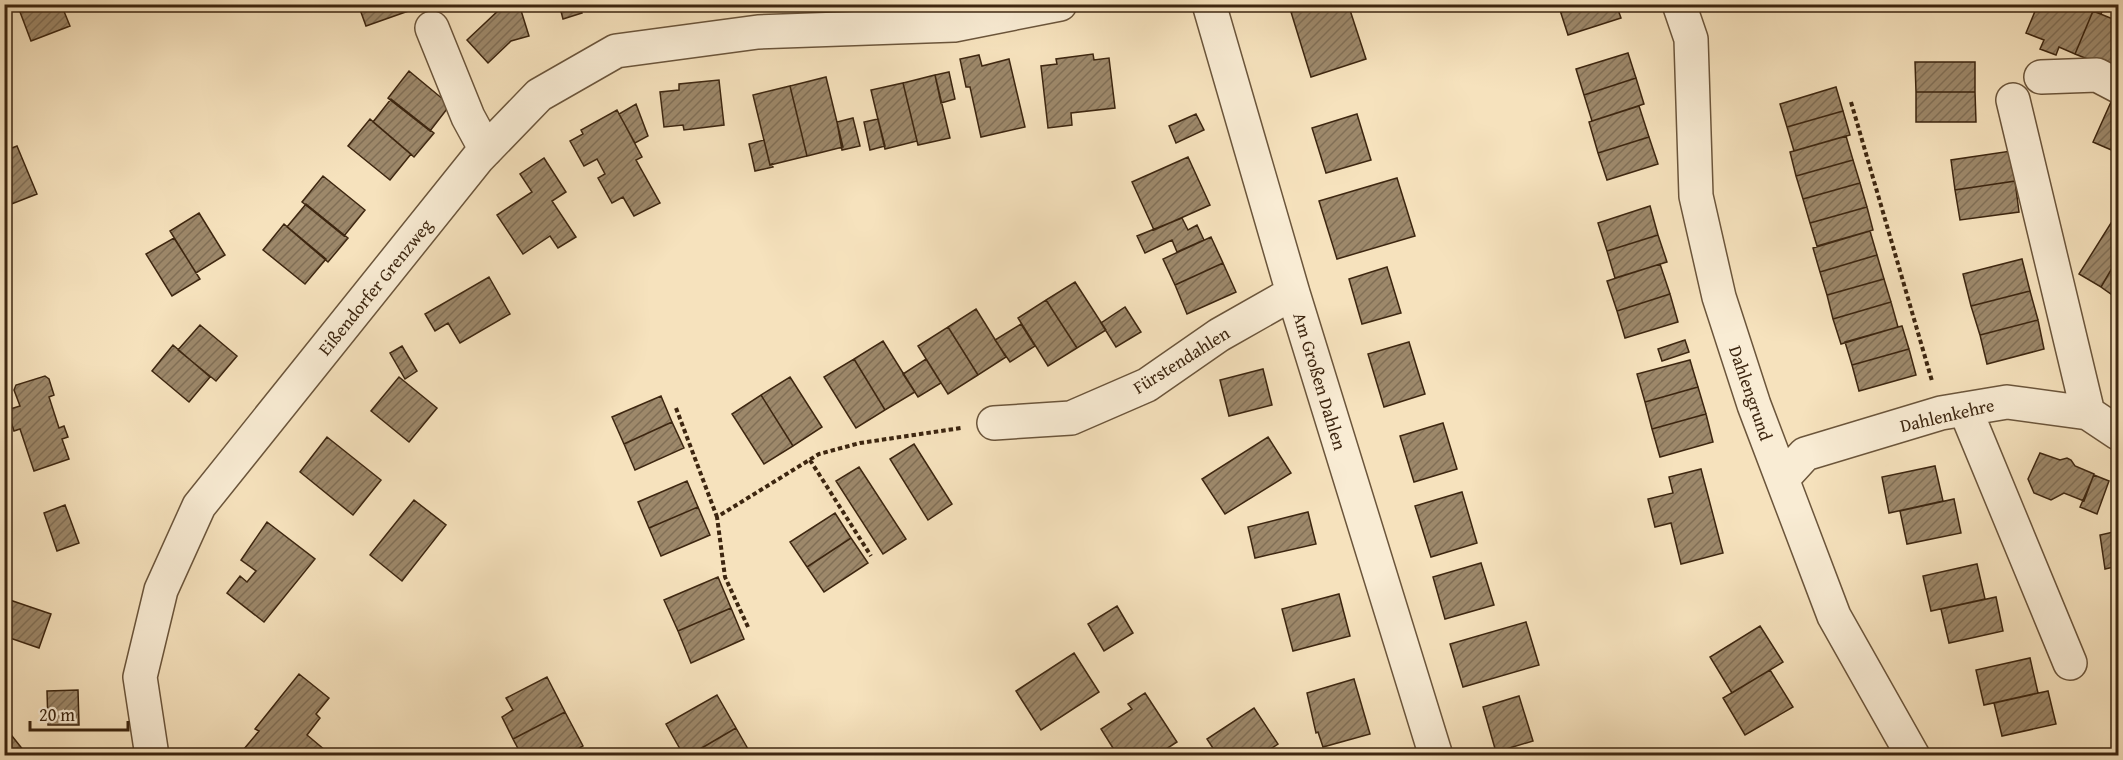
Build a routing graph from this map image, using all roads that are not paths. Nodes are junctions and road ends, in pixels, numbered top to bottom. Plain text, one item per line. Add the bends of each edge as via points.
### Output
1 (1060, 4) edge
2 (1209, 4) edge
3 (1679, 4) edge
4 (812, 17) edge
5 (432, 28) dead end
6 (2041, 77) dead end
7 (2118, 86) edge
8 (2013, 100) dead end
9 (486, 150) junction
10 (1293, 293) junction
11 (1953, 411) junction
12 (2088, 413) junction
13 (994, 423) road end
14 (2118, 433) edge
15 (1783, 478) junction
16 (2070, 663) dead end
17 (152, 756) edge
18 (1436, 756) edge
19 (1913, 756) edge

1 - 4 street, Eißendorfer Grenzweg via 954,24
2 - 10 street, Am Großen Dahlen
3 - 15 street, Dahlengrund via 1691,39 1696,196 1719,297 1754,405
4 - 9 street, Eißendorfer Grenzweg via 758,32 615,51 539,95
5 - 9 street via 468,117
6 - 7 street via 2097,75
8 - 12 street
9 - 17 street, Eißendorfer Grenzweg via 198,506 161,590 140,677
10 - 13 street, Fürstendahlen via 1219,335 1147,385 1104,404 1071,418
10 - 18 street, Am Großen Dahlen
11 - 12 street, Dahlenkehre via 2007,402
11 - 15 street, Dahlenkehre via 1805,454
11 - 16 street
12 - 14 street, Dahlenkehre
15 - 19 street, Dahlengrund via 1834,616

